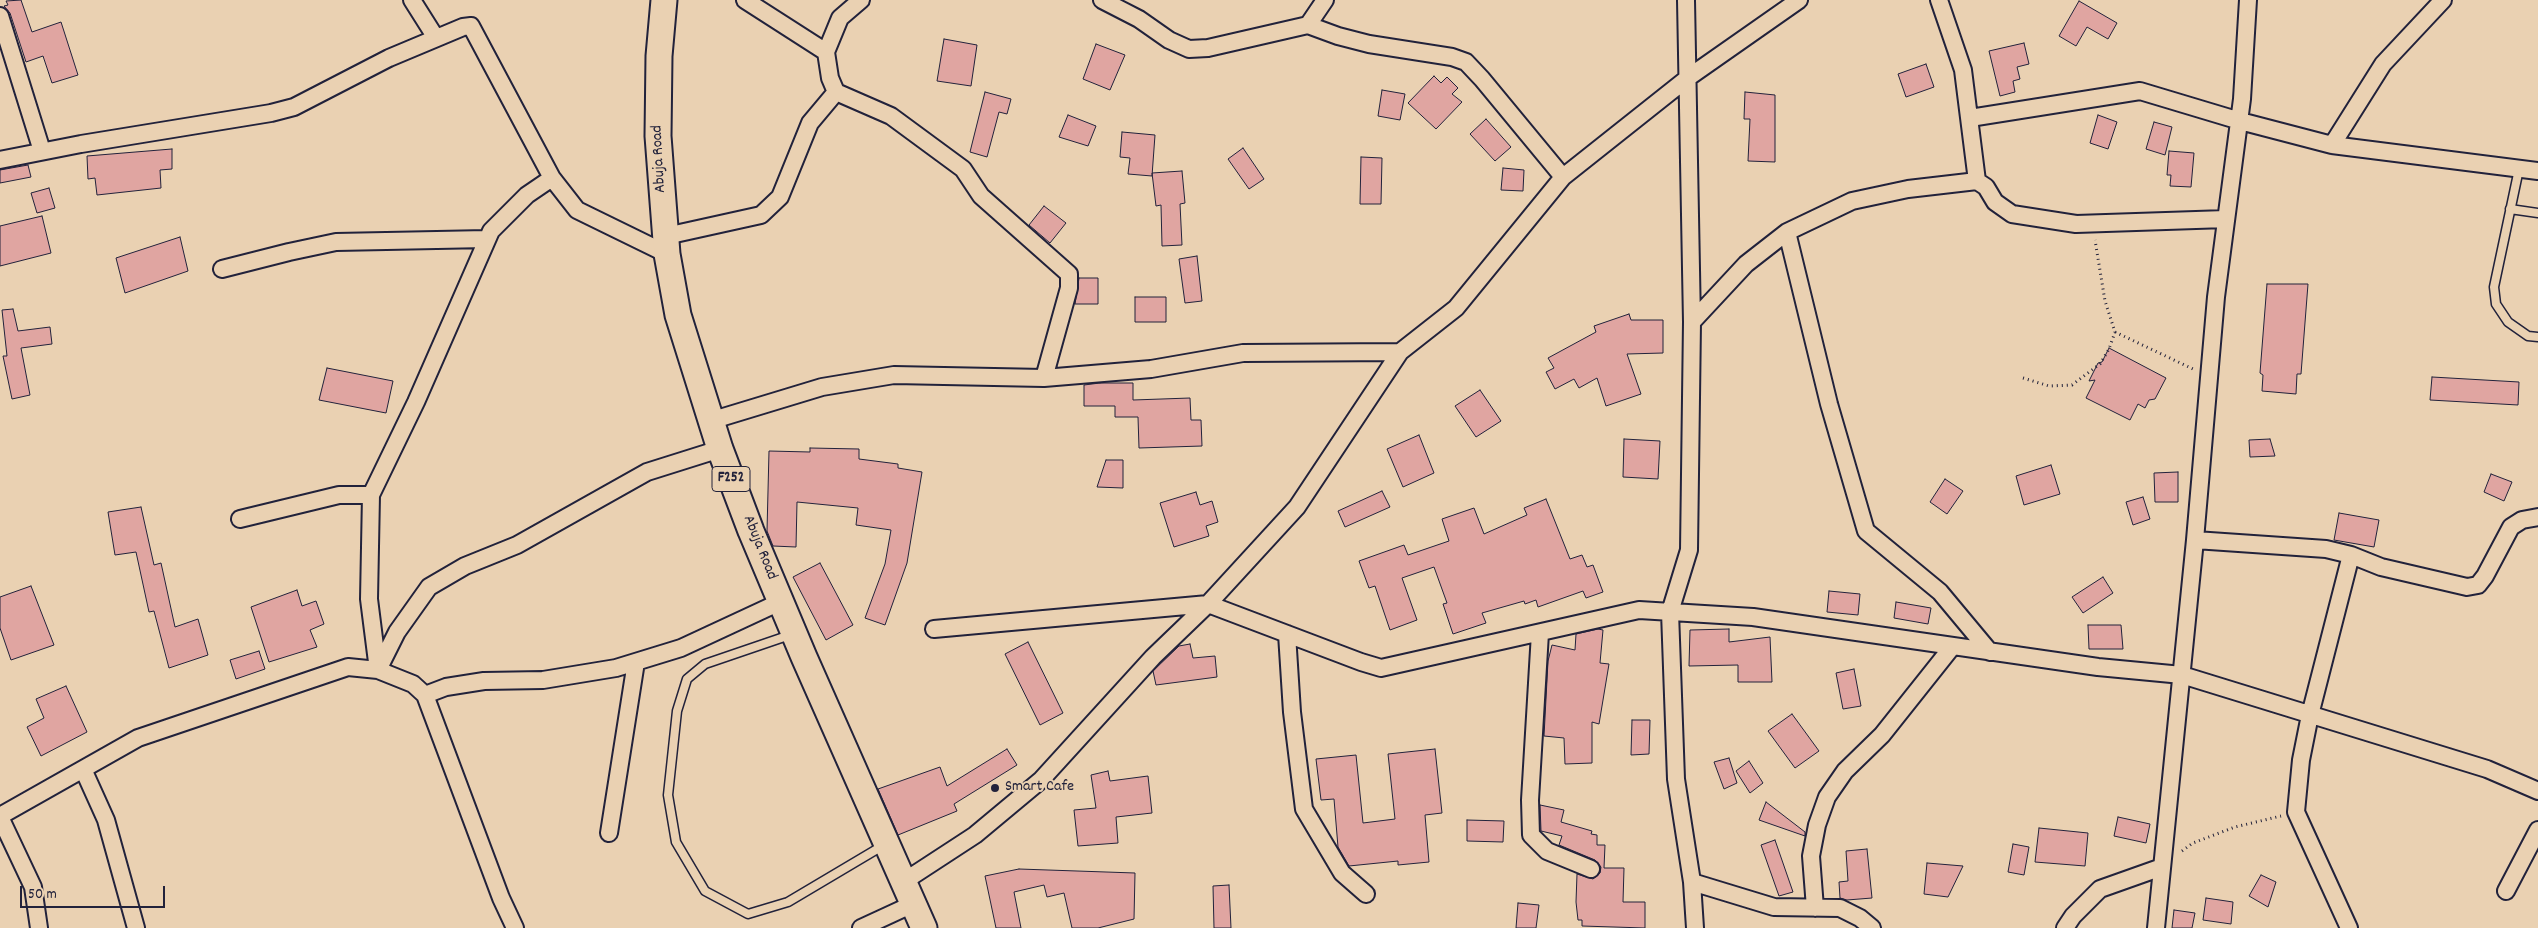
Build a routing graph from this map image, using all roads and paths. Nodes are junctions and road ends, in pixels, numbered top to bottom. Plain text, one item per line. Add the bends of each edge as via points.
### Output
1 (412, 0) edge
2 (664, 0) edge
3 (745, 0) edge
4 (861, 0) edge
5 (1102, 0) edge
6 (1325, 0) edge
7 (1686, 0) edge
8 (1799, 0) edge
9 (1940, 0) edge
10 (2248, 0) edge
11 (2442, 0) edge
12 (0, 16) edge
13 (1308, 25) junction
14 (436, 38) junction
15 (826, 52) junction
16 (1689, 77) junction
17 (836, 92) junction
18 (1970, 118) junction
19 (2240, 121) junction
20 (2332, 145) junction
21 (42, 151) junction
22 (0, 160) edge
23 (2519, 169) junction
24 (2538, 171) edge
25 (1563, 177) junction
26 (552, 178) junction
27 (1978, 181) junction
28 (2510, 209) junction
29 (2538, 213) edge
30 (2226, 219) junction
31 (2093, 225) junction
32 (1787, 232) junction
33 (488, 239) junction
34 (667, 245) junction
35 (222, 270) dead end
36 (1692, 322) junction
37 (2115, 332) junction
38 (2538, 337) edge
39 (1400, 352) junction
40 (2210, 377) junction
41 (1044, 378) junction
42 (2023, 378) dead end
43 (710, 421) junction
44 (720, 449) junction
45 (371, 495) junction
46 (2538, 517) edge
47 (240, 519) dead end
48 (2195, 540) junction
49 (2351, 555) junction
50 (780, 602) junction
51 (1208, 604) junction
52 (1670, 612) junction
53 (934, 629) dead end
54 (794, 633) junction
55 (1540, 633) junction
56 (1287, 634) junction
57 (1952, 647) junction
58 (1990, 652) junction
59 (636, 662) junction
60 (378, 670) junction
61 (2182, 674) junction
62 (425, 695) junction
63 (2310, 714) junction
64 (83, 769) junction
65 (2538, 791) edge
66 (2296, 812) junction
67 (0, 816) edge
68 (2538, 830) edge
69 (609, 833) dead end
70 (886, 844) junction
71 (2162, 867) junction
72 (1592, 869) dead end
73 (902, 882) junction
74 (1692, 882) junction
75 (2506, 891) dead end
76 (1366, 894) dead end
77 (913, 904) junction
78 (1815, 908) junction
79 (39, 928) edge
80 (136, 928) edge
81 (515, 928) edge
82 (861, 928) edge
83 (924, 928) edge
84 (1694, 928) edge
85 (1872, 928) edge
86 (2065, 928) edge
87 (2156, 928) edge
88 (2349, 928) edge

1 - 14 street
2 - 34 main road, Abuja Road / F252 via 659,56 658,136
3 - 15 street
4 - 15 street via 840,18
5 - 13 street via 1189,50
6 - 13 street
7 - 16 street
8 - 16 street
9 - 18 street via 1963,70
10 - 19 street
11 - 20 street via 2383,64
12 - 21 street
13 - 25 street via 1369,44 1466,62
14 - 21 street via 389,58 294,107
14 - 26 street via 471,26
15 - 17 street
16 - 25 street
16 - 36 street
17 - 34 street via 810,122 780,197 761,215
17 - 41 street via 891,116 963,169 981,196 1068,274 1069,288
18 - 19 street via 2140,91
18 - 27 street
19 - 20 street
19 - 30 street
20 - 23 street
21 - 22 street
23 - 24 street
23 - 28 lane
25 - 39 street via 1456,308
26 - 33 street via 527,195 491,231
26 - 34 street via 577,210
27 - 31 street via 1995,202 2012,214 2043,221
27 - 32 street via 1908,189 1852,202
28 - 29 lane
28 - 38 lane via 2494,287 2496,304 2508,322 2528,336
30 - 31 street
30 - 40 street
31 - 37 path via 2105,301
32 - 36 street via 1746,264
32 - 58 street via 1829,404 1866,531 1940,592
33 - 35 street via 336,242
33 - 45 street
34 - 43 main road, Abuja Road / F252 via 678,316
36 - 52 street via 1690,550
37 - 40 path
37 - 42 path via 2102,362 2072,385 2049,386
39 - 41 street via 1243,353 1151,369
39 - 51 street via 1297,508
40 - 48 street
41 - 43 street via 894,375 822,387
43 - 44 main road, Abuja Road / F252
44 - 50 main road, Abuja Road / F252
44 - 60 street via 647,472 517,545 465,566 429,587 397,632
45 - 47 street via 339,496
45 - 60 street via 369,599
46 - 49 street via 2522,520 2511,527 2486,576 2478,584 2467,587 2380,567
48 - 49 street via 2326,549
48 - 61 street
49 - 63 street
50 - 54 main road, Abuja Road / F252
50 - 59 street via 681,648
51 - 53 street
51 - 56 street
51 - 73 street via 1153,657 1041,780 975,835
52 - 55 street via 1640,610
52 - 57 street via 1753,617
52 - 74 street via 1676,779
54 - 70 main road, Abuja Road / F252
54 - 70 lane via 705,664 687,679 676,711 668,795 676,842 705,890 748,914 788,902
55 - 56 street via 1381,668
55 - 72 street via 1530,800 1531,835 1547,851
56 - 76 street via 1292,712 1304,809 1342,873
57 - 58 street
57 - 78 street via 1882,735 1827,797 1811,856
58 - 61 street via 2098,668
59 - 62 street via 543,680 484,681 446,687
59 - 69 street
60 - 62 street via 413,684
60 - 64 street via 348,667 138,738
61 - 63 street
61 - 71 street
62 - 81 street
63 - 65 street via 2487,769
63 - 66 street
64 - 67 street
64 - 80 street via 106,820
66 - 71 path via 2235,827 2193,843
66 - 88 street
67 - 79 street via 33,886
68 - 75 street
70 - 73 main road, Abuja Road / F252
71 - 86 street via 2100,889
71 - 87 street
73 - 77 main road, Abuja Road / F252
74 - 78 street via 1774,907
74 - 84 street
77 - 82 street
77 - 83 main road, Abuja Road / F252
78 - 85 street via 1840,908

